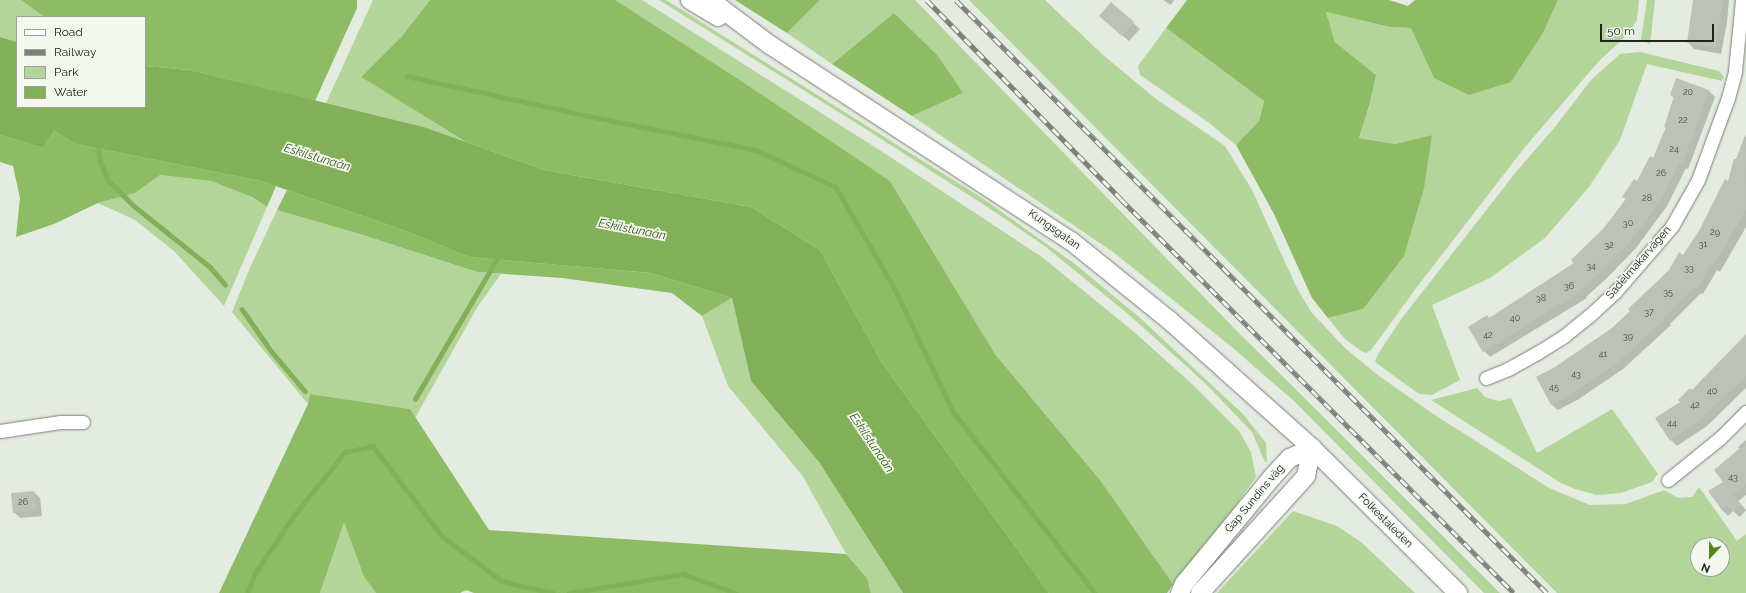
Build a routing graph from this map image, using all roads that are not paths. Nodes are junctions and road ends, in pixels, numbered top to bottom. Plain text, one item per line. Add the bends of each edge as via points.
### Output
1 (690, 0) edge
2 (710, 0) edge
3 (1742, 0) edge
4 (770, 45) junction
5 (1740, 72) edge
6 (1486, 378) dead end
7 (1746, 412) edge
8 (83, 422) dead end
9 (0, 430) edge
10 (1312, 448) junction
11 (1668, 480) dead end
12 (1180, 593) edge
13 (1200, 593) edge
14 (1458, 593) edge

1 - 4 main road, Kungsgatan
2 - 4 main road, Kungsgatan
3 - 5 street, Sadelmakarvägen
4 - 10 main road, Kungsgatan via 1071,241 1169,320
5 - 6 street, Sadelmakarvägen via 1698,180 1672,226 1657,245 1615,292 1577,326 1537,353
7 - 11 street via 1720,438
8 - 9 street via 60,422
10 - 12 main road, Gap Sundins väg via 1290,458 1273,476 1184,584
10 - 13 main road, Gap Sundins väg via 1306,476
10 - 14 main road, Folkestaleden

